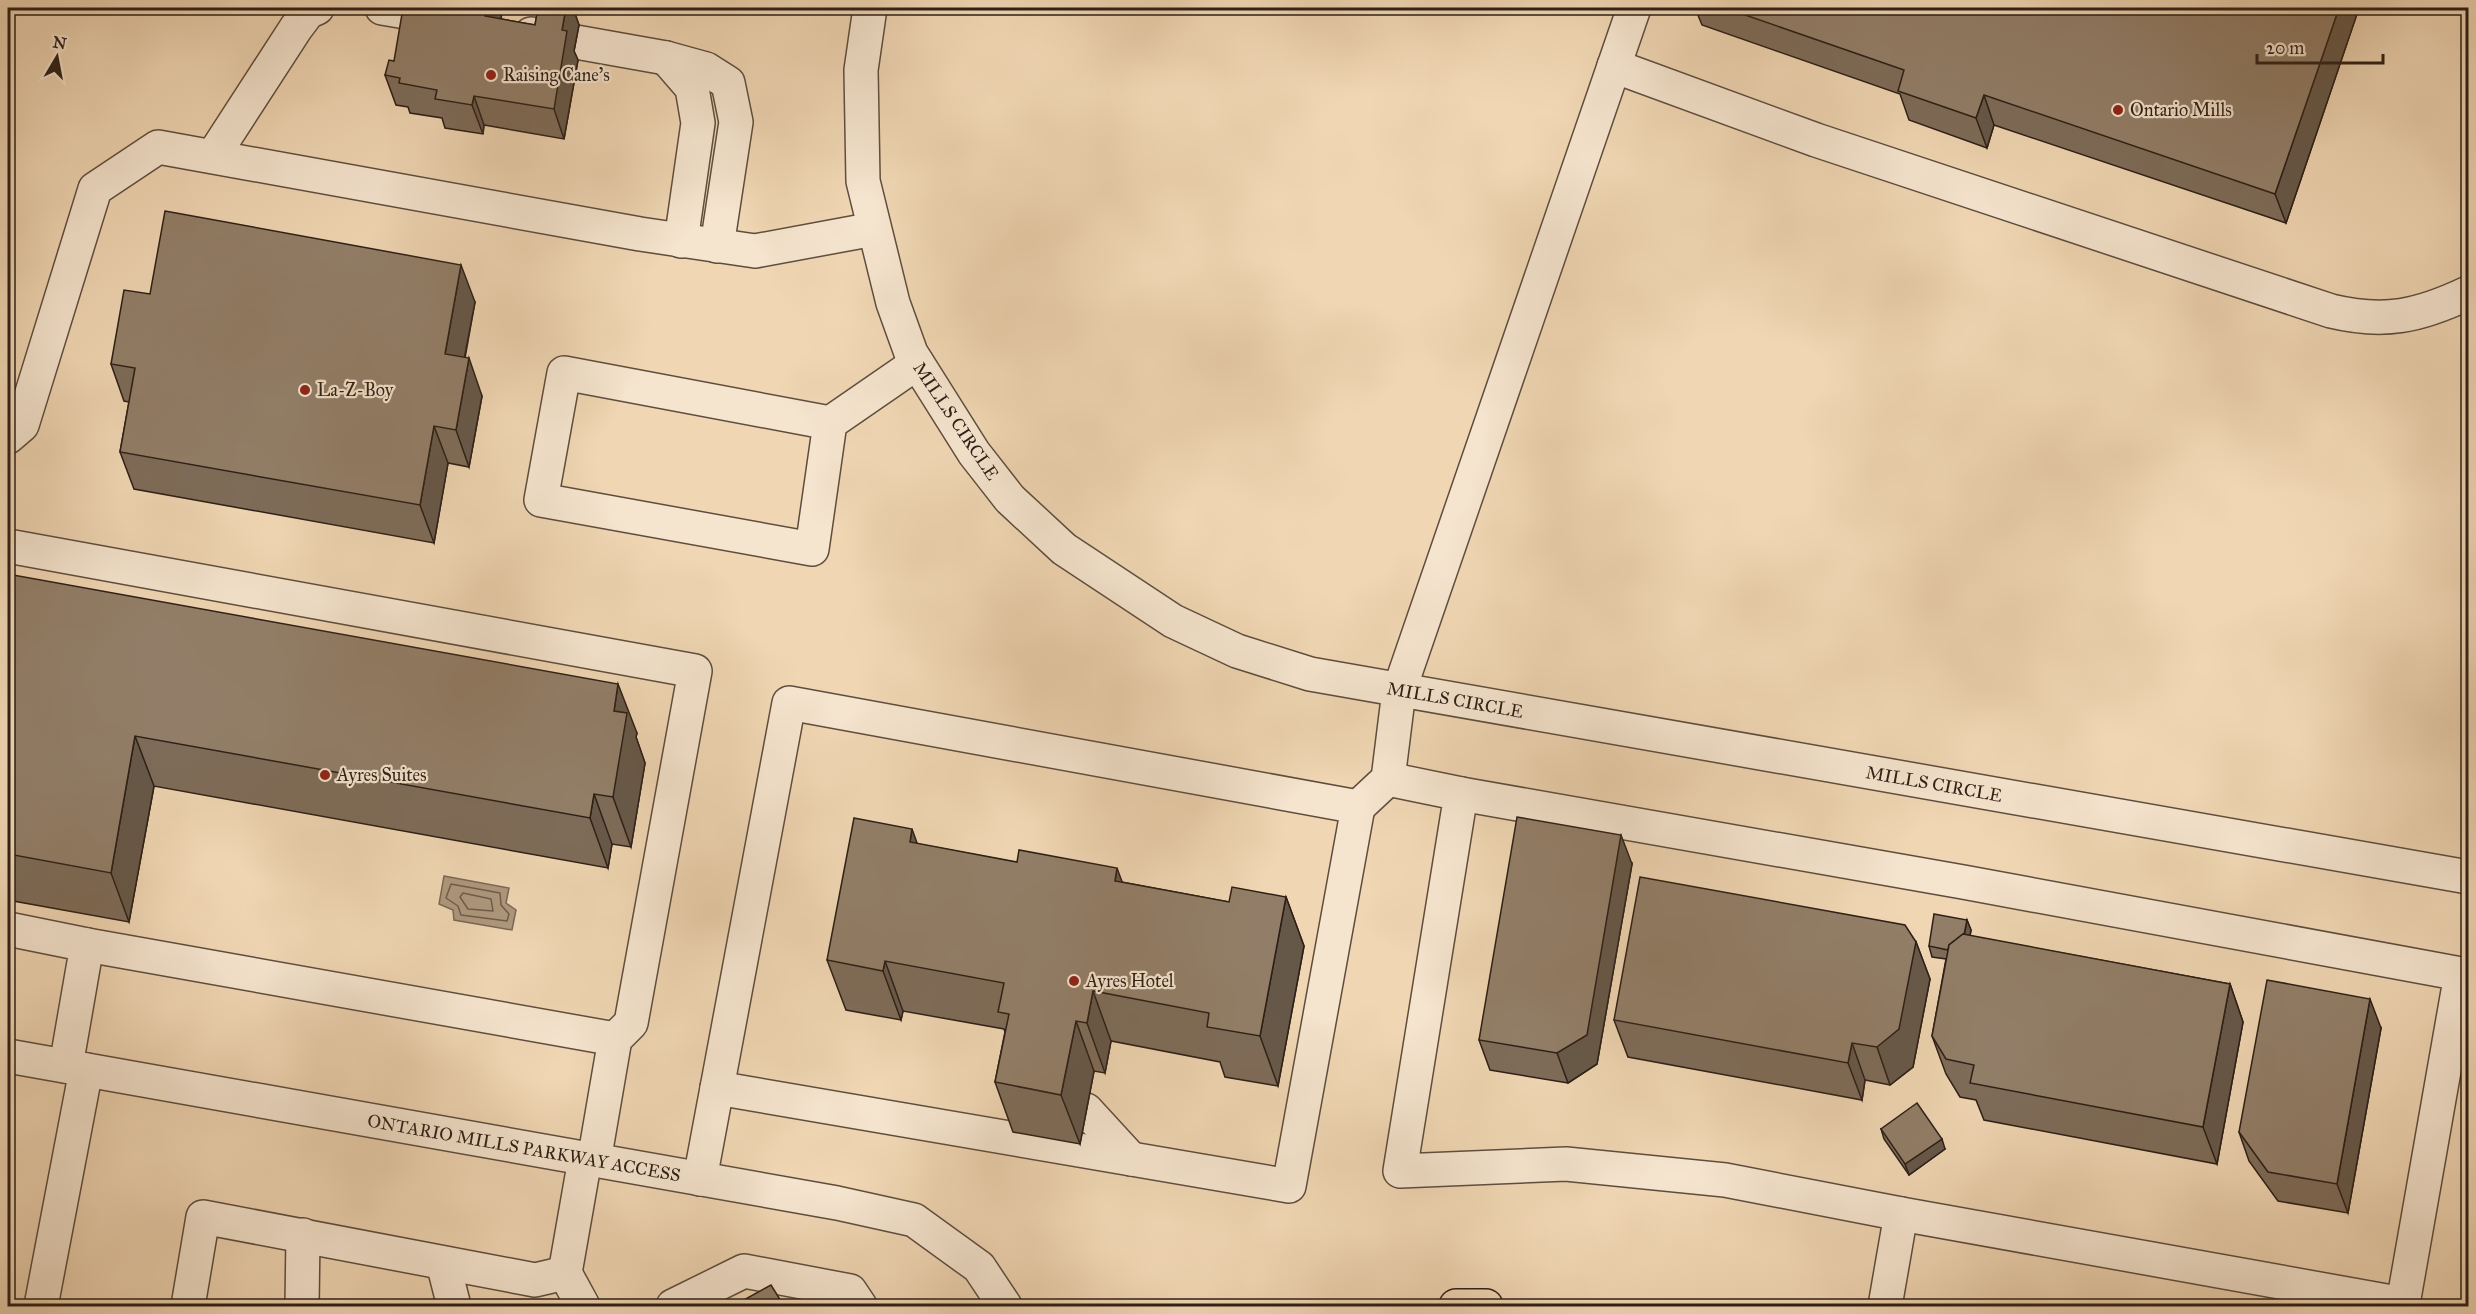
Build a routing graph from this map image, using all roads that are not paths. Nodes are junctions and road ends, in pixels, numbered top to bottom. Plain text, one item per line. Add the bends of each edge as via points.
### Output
1 (317, 8) edge
2 (382, 8) edge
3 (870, 8) edge
4 (1634, 8) edge
5 (473, 24) edge
6 (507, 30) edge
7 (666, 58) junction
8 (1614, 66) junction
9 (213, 156) junction
10 (874, 229) junction
11 (681, 240) junction
12 (717, 246) junction
13 (2469, 293) edge
14 (917, 363) junction
15 (830, 423) junction
16 (8, 437) edge
17 (8, 546) edge
18 (1399, 691) junction
19 (1388, 779) junction
20 (1461, 794) junction
21 (1358, 807) junction
22 (2469, 878) edge
23 (8, 929) edge
24 (87, 945) junction
25 (2465, 974) edge
26 (615, 1039) junction
27 (8, 1056) edge
28 (76, 1068) junction
29 (717, 1088) junction
30 (1002, 1109) edge
31 (1086, 1110) dead end
32 (966, 1130) junction
33 (1131, 1159) junction
34 (590, 1160) junction
35 (700, 1179) junction
36 (1901, 1214) junction
37 (303, 1235) junction
38 (443, 1263) junction
39 (565, 1273) junction
40 (2405, 1305) edge
41 (41, 1306) edge
42 (188, 1306) edge
43 (302, 1306) edge
44 (454, 1306) edge
45 (583, 1306) edge
46 (673, 1306) edge
47 (860, 1306) edge
48 (1005, 1306) edge
49 (1456, 1306) edge
50 (1486, 1306) edge
51 (1885, 1306) edge

1 - 9 street via 308,12 296,28
2 - 5 street
3 - 10 street, MILLS CIRCLE via 861,70 863,181
4 - 8 street
6 - 7 street
7 - 11 street via 692,87 698,123
7 - 12 street via 706,69 728,83 736,122
8 - 13 street via 1816,140 2331,311 2362,318 2404,317
8 - 18 street
9 - 11 street
9 - 16 street via 158,147 95,189 22,425
10 - 12 street via 755,251
10 - 14 street, MILLS CIRCLE via 893,303
11 - 12 street
14 - 15 street
14 - 18 street, MILLS CIRCLE via 981,463 1010,499 1064,549 1173,621 1237,651 1310,675
15 - 15 street via 564,373 541,500 812,549
17 - 26 street via 695,671 631,1023
18 - 19 street
18 - 22 street, MILLS CIRCLE
19 - 20 street
19 - 21 street
20 - 25 street
20 - 36 street via 1400,1171 1566,1164 1725,1180
21 - 29 street via 789,703
21 - 33 street via 1289,1186
23 - 24 street
24 - 26 street
24 - 28 street
25 - 40 street
26 - 34 street
27 - 28 street, ONTARIO MILLS PARKWAY ACCESS
28 - 34 street, ONTARIO MILLS PARKWAY ACCESS
28 - 41 street
29 - 32 street
29 - 35 street
30 - 32 street
31 - 33 street
32 - 33 street
34 - 35 street, ONTARIO MILLS PARKWAY ACCESS
34 - 39 street
35 - 48 street, ONTARIO MILLS PARKWAY ACCESS via 914,1220 979,1267
36 - 40 street
36 - 51 street
37 - 38 street
37 - 42 street via 204,1217
37 - 43 street
38 - 39 street via 535,1280
38 - 44 street
39 - 45 street
46 - 47 street via 744,1271 850,1291
49 - 50 main road

